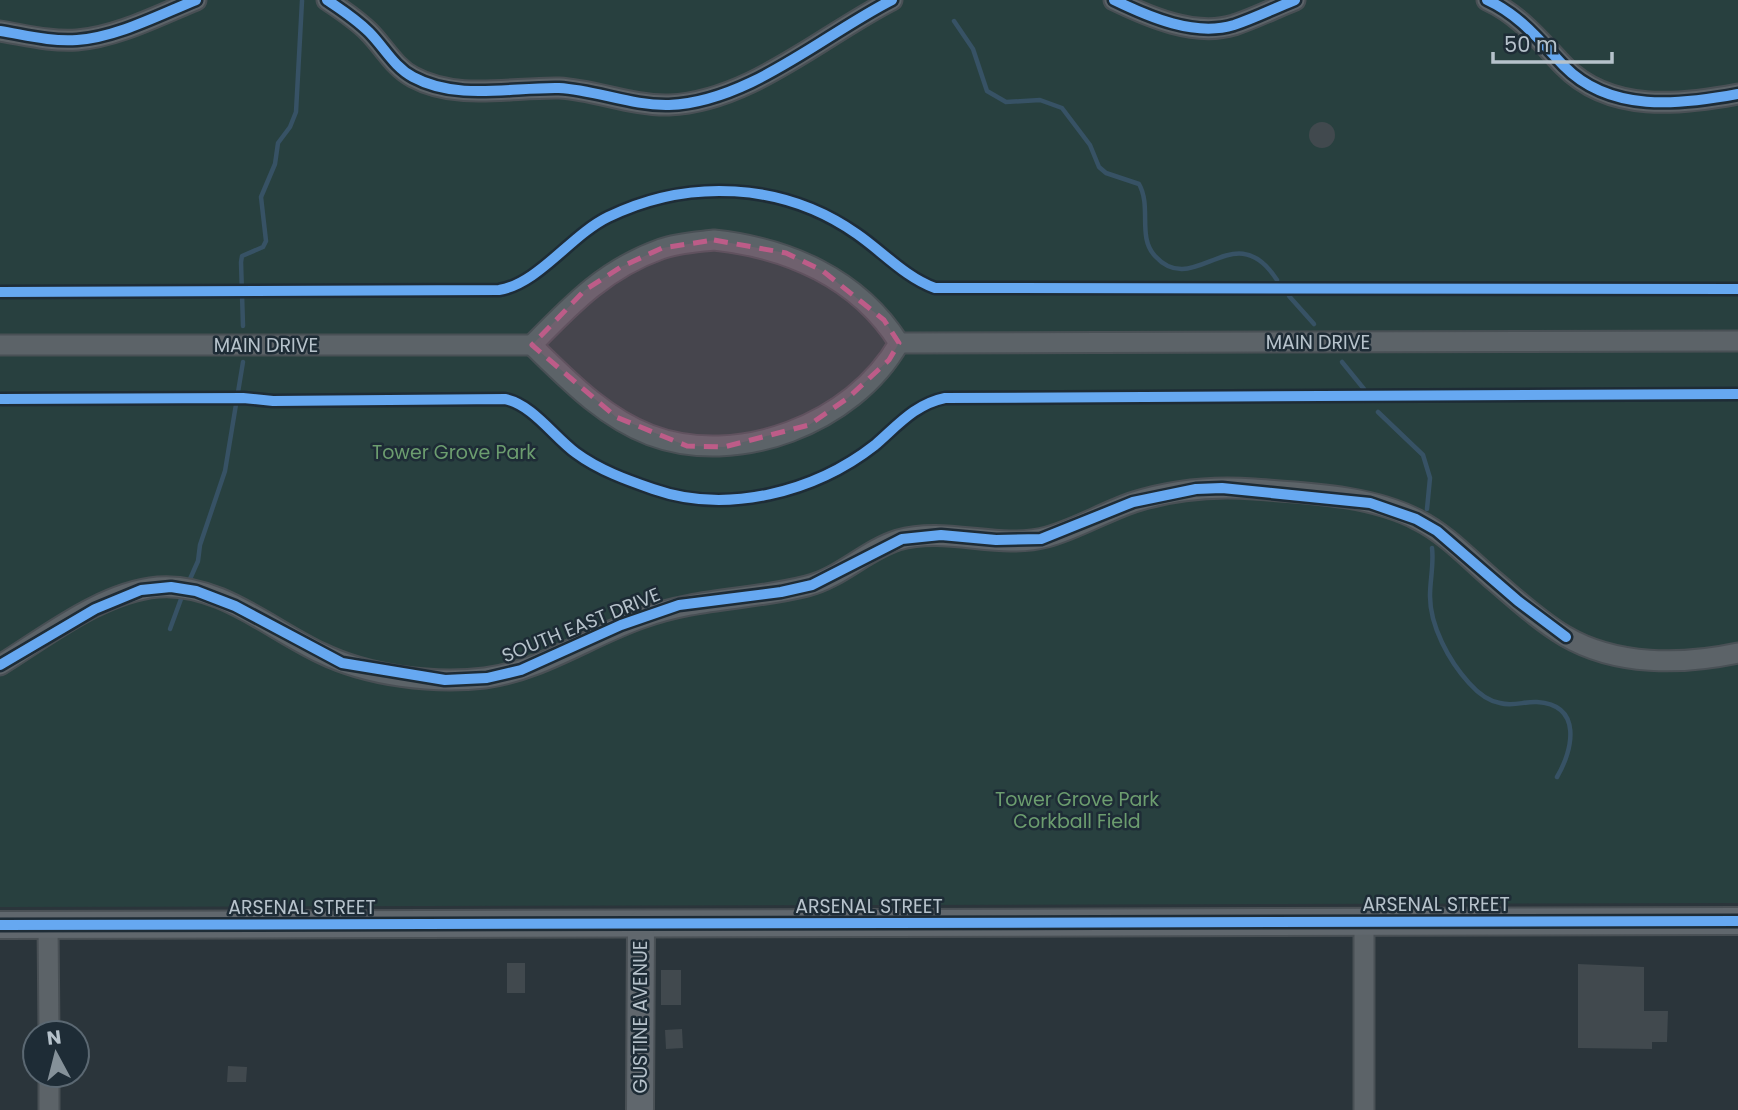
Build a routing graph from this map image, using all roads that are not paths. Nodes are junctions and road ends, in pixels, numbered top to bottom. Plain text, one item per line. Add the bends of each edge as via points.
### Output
1 (196, 0) edge
2 (327, 0) edge
3 (892, 0) edge
4 (1114, 0) edge
5 (1295, 0) edge
6 (1487, 0) edge
7 (0, 31) edge
8 (1738, 94) edge
9 (1738, 341) edge
10 (899, 343) junction
11 (0, 345) edge
12 (532, 345) junction
13 (1738, 653) edge
14 (0, 665) edge
15 (1738, 921) edge
16 (1364, 922) junction
17 (640, 923) junction
18 (0, 925) edge
19 (48, 925) junction
20 (48, 1019) edge
21 (48, 1089) edge
22 (48, 1110) edge
23 (640, 1110) edge
24 (1364, 1110) edge

1 - 7 street via 76,40
2 - 3 street via 352,15 396,65 433,85 479,91 559,88 651,105 710,98 751,81
4 - 5 street via 1168,22 1213,28 1232,26
6 - 8 street via 1519,19 1577,78 1602,91 1625,99 1673,104
9 - 10 street, MAIN DRIVE
10 - 12 street via 890,360 809,425 766,440 724,447 687,446 637,429 577,388
10 - 12 street via 884,320 823,271 774,250 714,240 663,248 621,267 585,290
11 - 12 street, MAIN DRIVE
13 - 14 street, SOUTH EAST DRIVE via 1689,661 1623,657 1566,637 1437,531 1416,519 1370,503 1222,488 1133,502 1041,539 941,535 902,539 812,585 680,605 621,625 521,670 487,678 445,680 342,663 236,606 171,587 141,590 94,609
15 - 16 main road, ARSENAL STREET
16 - 17 main road, ARSENAL STREET
16 - 24 street
17 - 19 main road, ARSENAL STREET
17 - 23 main road, GUSTINE AVENUE
18 - 19 main road, ARSENAL STREET
19 - 20 street
21 - 22 street

